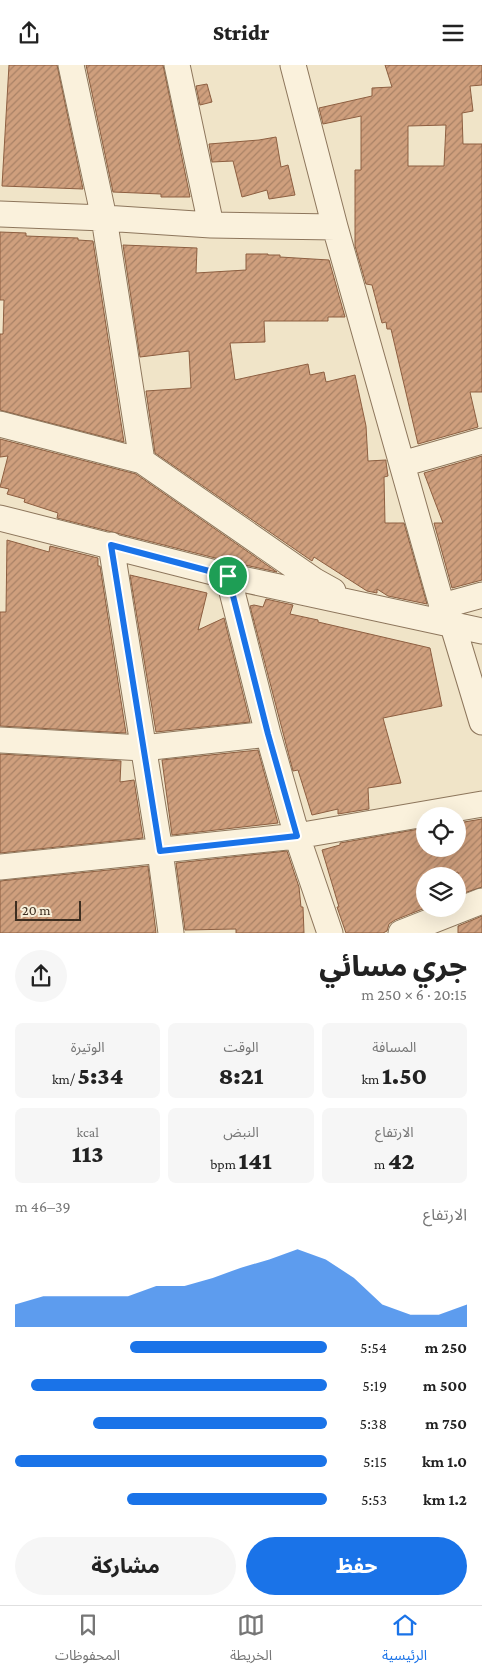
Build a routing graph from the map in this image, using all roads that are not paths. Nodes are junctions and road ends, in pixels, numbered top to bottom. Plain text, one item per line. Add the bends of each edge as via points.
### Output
1 (71, 65) edge
2 (177, 65) edge
3 (293, 65) edge
4 (0, 214) edge
5 (104, 218) junction
6 (211, 225) junction
7 (336, 227) junction
8 (0, 424) edge
9 (482, 441) edge
10 (142, 461) junction
11 (402, 464) junction
12 (0, 518) edge
13 (111, 545) junction
14 (228, 576) junction
15 (482, 595) edge
16 (361, 605) junction
17 (447, 616) junction
18 (482, 631) edge
19 (482, 722) edge
20 (268, 734) junction
21 (0, 740) edge
22 (143, 748) junction
23 (482, 804) edge
24 (297, 836) junction
25 (160, 851) junction
26 (0, 867) edge
27 (482, 901) edge
28 (171, 933) edge
29 (330, 933) edge
30 (401, 933) edge

1 - 5 street
2 - 6 street
3 - 7 street
4 - 5 street
5 - 6 street
5 - 10 street
6 - 7 street
7 - 11 street
8 - 10 street
9 - 11 street
10 - 16 street via 315,581
11 - 17 street
12 - 13 street
13 - 14 street
13 - 22 street
14 - 16 street
14 - 20 street
15 - 17 street
16 - 17 street
17 - 18 street
17 - 19 street
20 - 22 street
20 - 24 street
21 - 22 street
22 - 25 street
23 - 24 street
24 - 25 street
24 - 29 street
25 - 26 street
25 - 28 street
27 - 30 street

